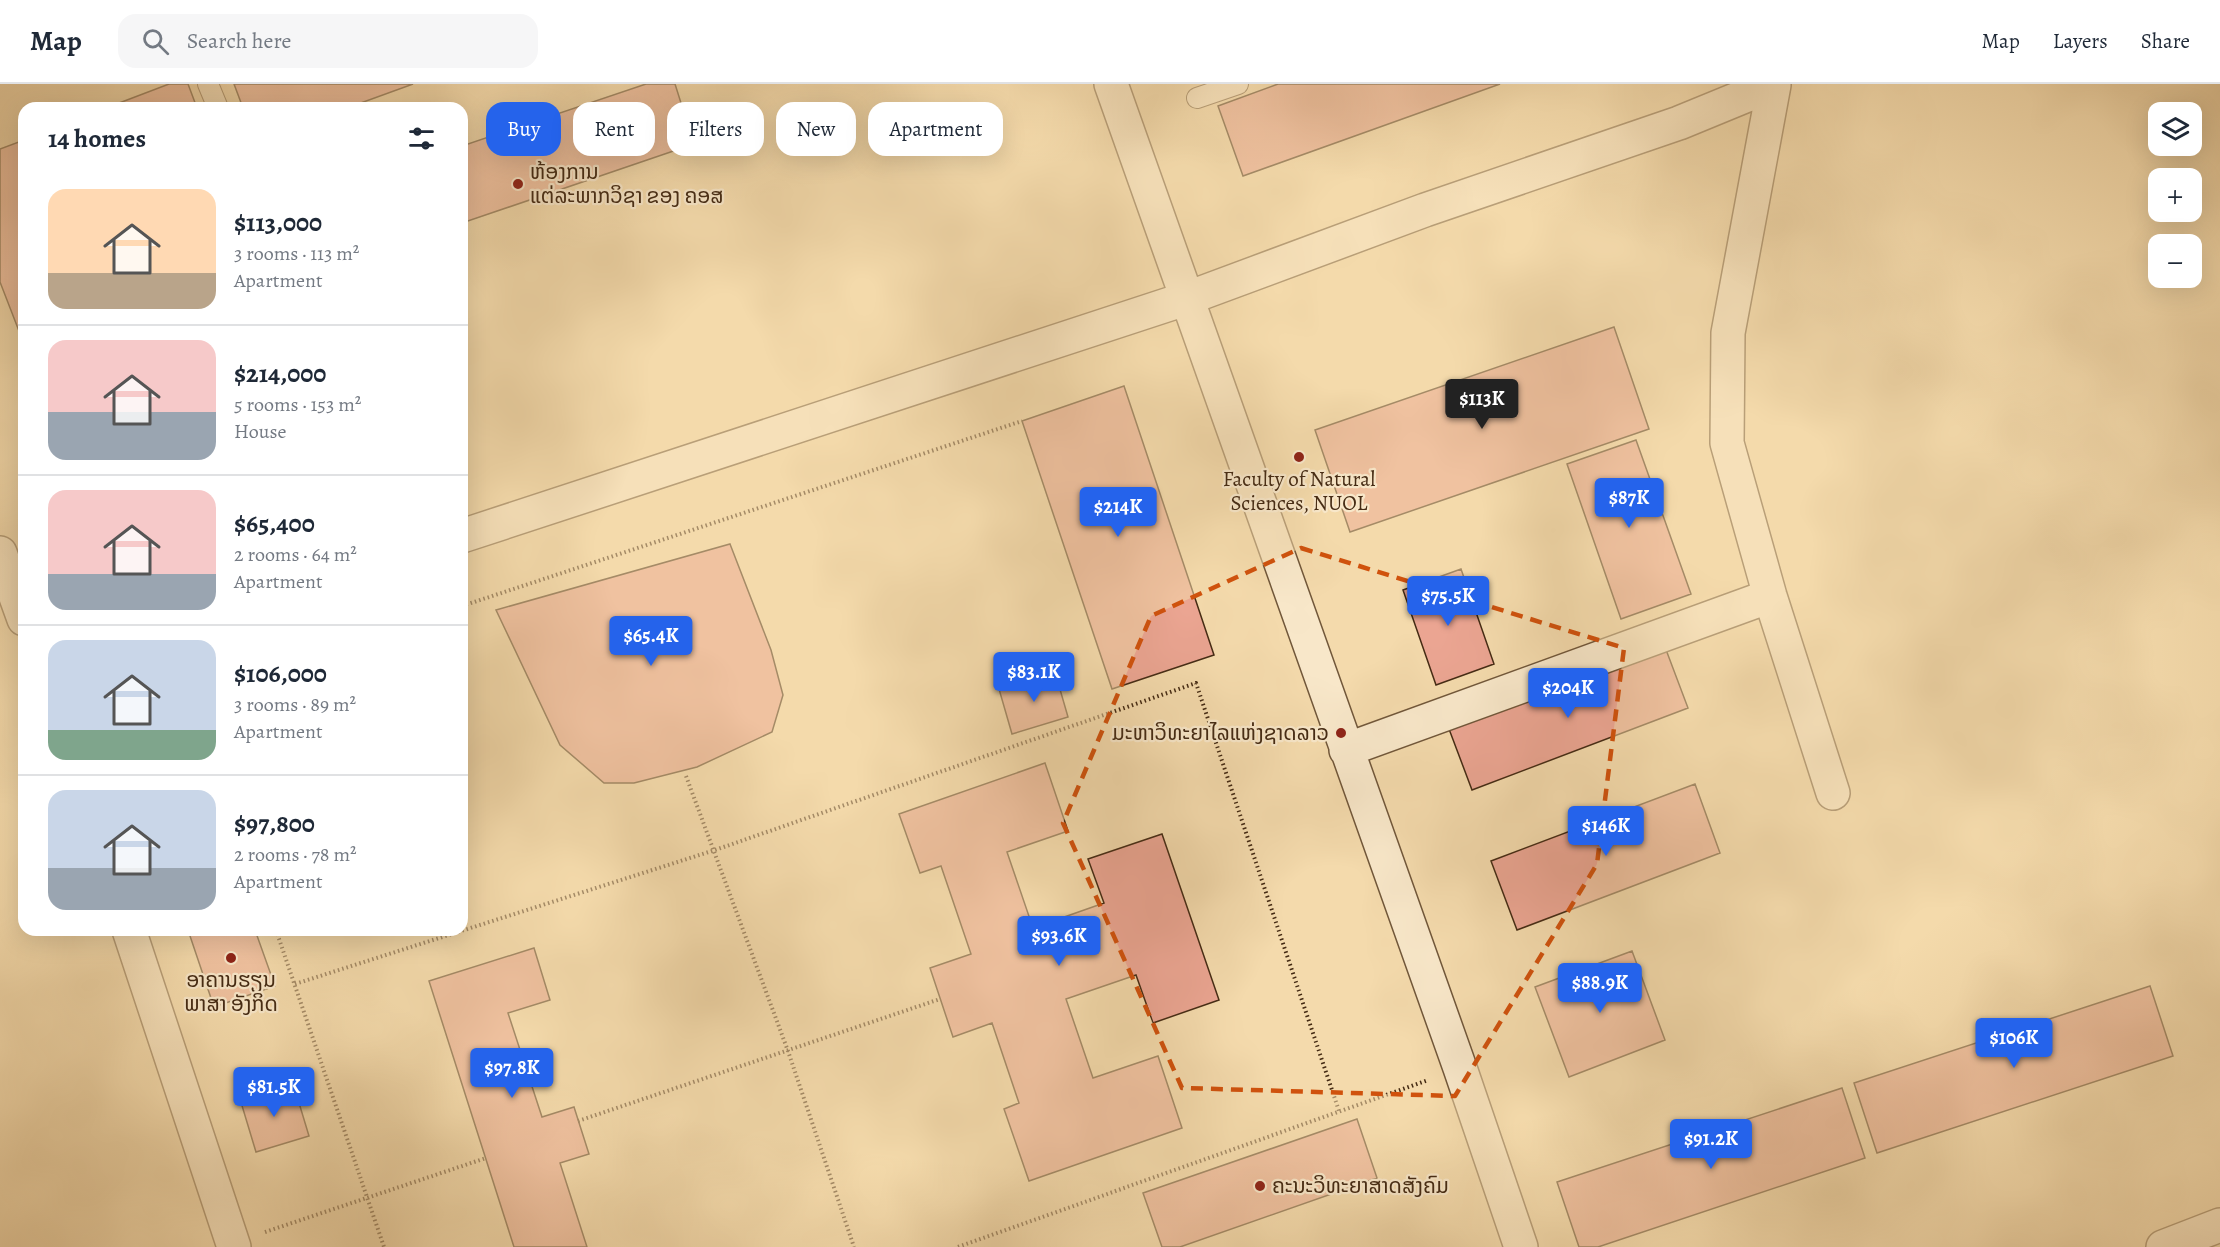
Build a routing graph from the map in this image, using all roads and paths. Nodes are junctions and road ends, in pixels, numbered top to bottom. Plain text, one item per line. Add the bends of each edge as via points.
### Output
1 (208, 84) edge
2 (1111, 84) edge
3 (1238, 84) edge
4 (1774, 84) edge
5 (1197, 98) dead end
6 (216, 102) edge
7 (1188, 298) junction
8 (1022, 421) dead end
9 (468, 534) edge
10 (0, 553) edge
11 (1770, 596) junction
12 (18, 602) edge
13 (468, 604) edge
14 (1346, 750) junction
15 (686, 776) dead end
16 (1833, 793) dead end
17 (715, 850) junction
18 (468, 929) edge
19 (131, 936) edge
20 (278, 936) edge
21 (445, 936) edge
22 (294, 984) junction
23 (940, 999) dead end
24 (788, 1051) junction
25 (1460, 1068) junction
26 (1339, 1111) junction
27 (578, 1121) dead end
28 (486, 1158) dead end
29 (367, 1197) junction
30 (2220, 1225) edge
31 (233, 1245) edge
32 (384, 1247) edge
33 (854, 1247) edge
34 (958, 1247) edge
35 (1521, 1247) edge
36 (2163, 1247) edge

1 - 6 lane
2 - 7 street
3 - 5 lane
4 - 7 street via 1680,123 1425,210
4 - 11 street via 1728,333 1727,377 1727,443
7 - 9 street
7 - 14 street
8 - 13 path
10 - 12 street
11 - 14 street
11 - 16 street
14 - 25 street
15 - 17 path
17 - 18 path
17 - 24 path
17 - 26 path via 1196,683
19 - 31 street
20 - 22 path
21 - 22 path
22 - 29 path
23 - 24 path
24 - 27 path
24 - 33 path
25 - 26 path
25 - 35 street
26 - 34 path
28 - 29 path
29 - 31 path
29 - 32 path
30 - 36 street

